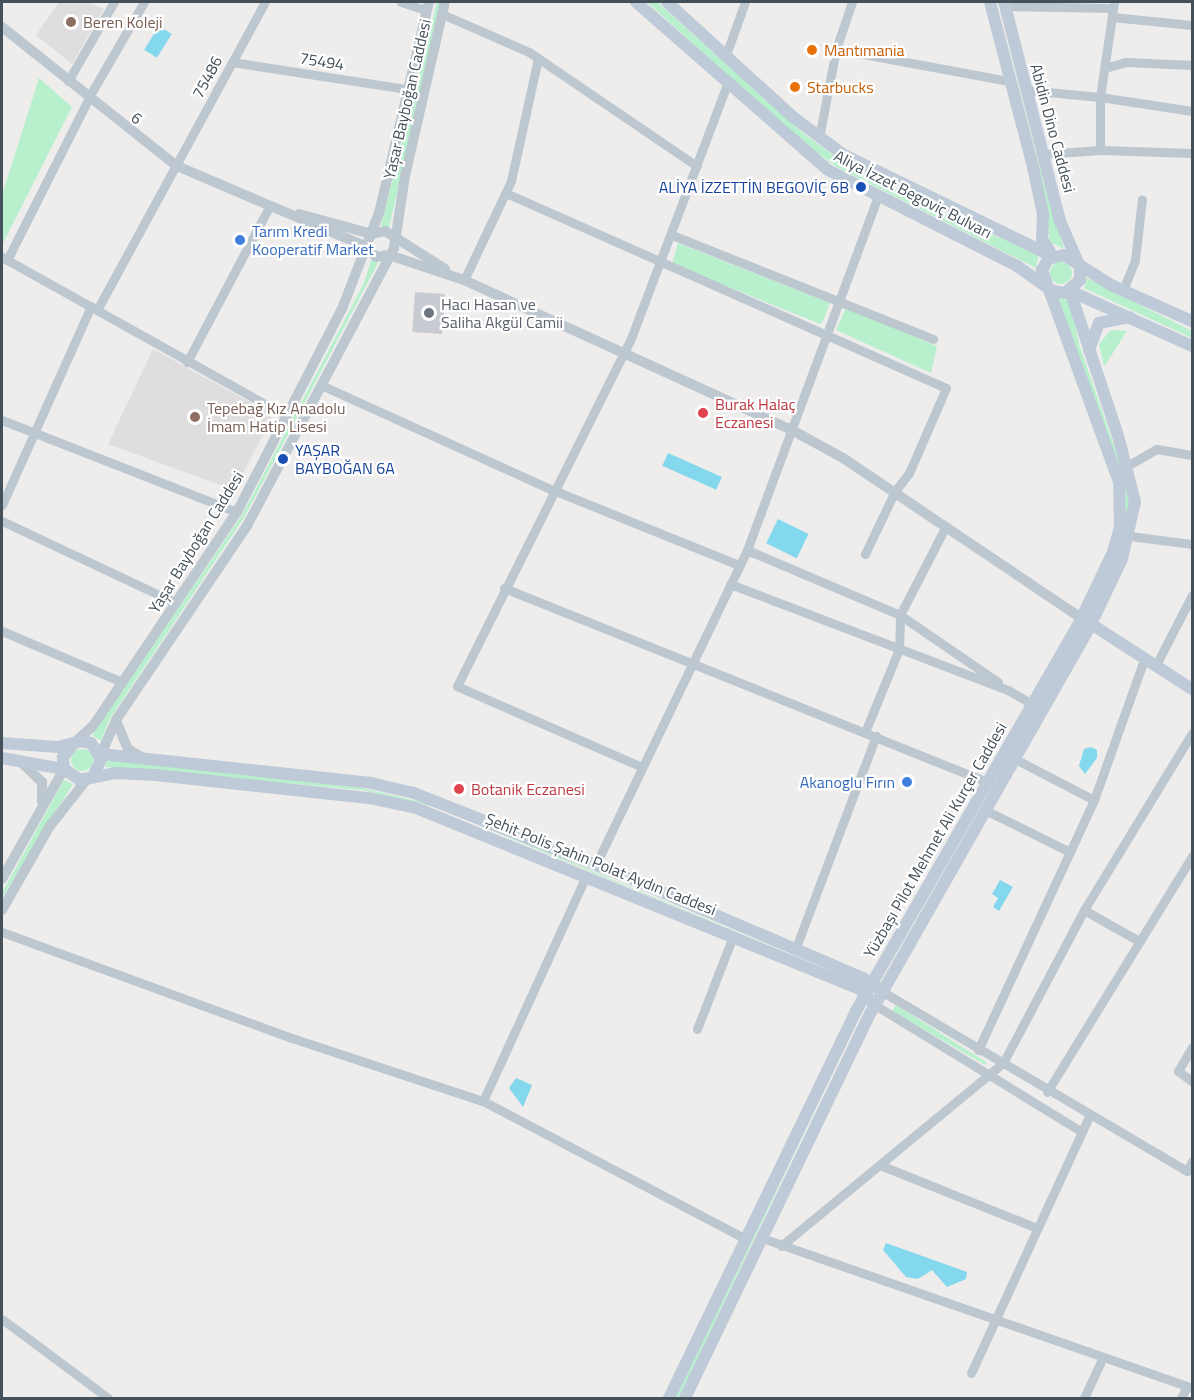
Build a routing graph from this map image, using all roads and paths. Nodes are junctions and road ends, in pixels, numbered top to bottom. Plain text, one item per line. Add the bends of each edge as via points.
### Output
1 (114, 2) edge
2 (144, 2) edge
3 (265, 2) edge
4 (401, 2) edge
5 (446, 2) edge
6 (636, 2) edge
7 (667, 2) edge
8 (745, 2) edge
9 (852, 2) edge
10 (990, 2) edge
11 (1005, 4) edge
12 (428, 6) edge
13 (1113, 9) edge
14 (442, 14) junction
15 (1192, 25) edge
16 (2, 27) edge
17 (836, 50) junction
18 (726, 55) junction
19 (538, 58) junction
20 (232, 62) junction
21 (1192, 64) edge
22 (1105, 68) junction
23 (68, 81) junction
24 (1009, 81) junction
25 (727, 84) junction
26 (407, 89) junction
27 (1027, 90) junction
28 (1100, 98) junction
29 (90, 99) junction
30 (1192, 111) edge
31 (819, 138) junction
32 (1100, 150) junction
33 (1192, 153) edge
34 (1043, 154) junction
35 (177, 166) junction
36 (697, 166) junction
37 (506, 193) junction
38 (878, 196) junction
39 (1142, 199) dead end
40 (270, 207) junction
41 (372, 234) junction
42 (672, 235) junction
43 (394, 240) junction
44 (367, 247) junction
45 (389, 255) junction
46 (1052, 256) junction
47 (4, 259) edge
48 (1077, 261) junction
49 (662, 265) junction
50 (464, 280) junction
51 (1047, 286) junction
52 (1123, 290) junction
53 (1070, 291) junction
54 (838, 300) junction
55 (94, 308) junction
56 (1131, 317) junction
57 (1192, 321) edge
58 (829, 333) junction
59 (933, 339) dead end
60 (1192, 345) edge
61 (622, 351) junction
62 (1088, 355) junction
63 (188, 362) junction
64 (321, 385) junction
65 (286, 416) junction
66 (2, 420) edge
67 (789, 428) junction
68 (31, 433) junction
69 (1192, 455) edge
70 (1127, 466) junction
71 (553, 490) junction
72 (895, 491) junction
73 (2, 505) edge
74 (237, 512) junction
75 (2, 521) edge
76 (945, 526) junction
77 (1130, 536) junction
78 (1192, 544) edge
79 (747, 550) junction
80 (865, 554) dead end
81 (739, 565) junction
82 (730, 584) junction
83 (504, 588) junction
84 (1192, 596) edge
85 (176, 603) junction
86 (900, 615) junction
87 (1086, 621) junction
88 (2, 631) edge
89 (899, 649) junction
90 (1145, 657) junction
91 (691, 663) junction
92 (1156, 665) junction
93 (122, 682) junction
94 (1192, 689) edge
95 (1008, 690) junction
96 (1032, 704) junction
97 (116, 720) junction
98 (865, 732) junction
99 (1192, 733) edge
100 (876, 736) junction
101 (2, 743) edge
102 (74, 743) junction
103 (100, 754) junction
104 (2, 759) edge
105 (146, 759) junction
106 (1015, 759) junction
107 (21, 762) junction
108 (642, 767) junction
109 (64, 769) junction
110 (87, 779) junction
111 (987, 782) junction
112 (1094, 800) junction
113 (985, 810) junction
114 (36, 820) junction
115 (1070, 852) junction
116 (1192, 856) edge
117 (596, 864) junction
118 (586, 876) junction
119 (2, 879) edge
120 (2, 910) edge
121 (1084, 910) junction
122 (2, 932) edge
123 (733, 936) junction
124 (1137, 940) junction
125 (795, 950) junction
126 (872, 984) junction
127 (883, 992) junction
128 (865, 996) junction
129 (875, 1005) junction
130 (697, 1029) dead end
131 (1192, 1047) edge
132 (978, 1050) junction
133 (1001, 1065) junction
134 (989, 1075) junction
135 (1192, 1081) edge
136 (1047, 1092) junction
137 (483, 1101) junction
138 (1089, 1117) junction
139 (1082, 1132) junction
140 (1192, 1161) edge
141 (880, 1165) junction
142 (1037, 1228) junction
143 (762, 1238) junction
144 (746, 1239) junction
145 (781, 1246) junction
146 (2, 1319) edge
147 (996, 1320) junction
148 (1103, 1357) junction
149 (971, 1373) dead end
150 (1190, 1387) edge
151 (108, 1398) edge
152 (669, 1398) edge
153 (685, 1398) edge
154 (1084, 1398) edge
155 (1181, 1398) edge

1 - 23 street
2 - 29 street
3 - 20 street, 75486
4 - 12 street
5 - 14 street, Yaşar Bayboğan Caddesi
6 - 25 main road, Aliya İzzet Begoviç Bulvarı
7 - 18 main road, Aliya İzzet Begoviç Bulvarı
8 - 18 street
9 - 17 street
10 - 24 main road, Abidin Dino Caddesi
11 - 13 street
11 - 27 main road, Abidin Dino Caddesi
12 - 26 street, Yaşar Bayboğan Caddesi
13 - 15 street
13 - 22 street
14 - 19 street
14 - 43 street, Yaşar Bayboğan Caddesi
16 - 23 street, 6
17 - 24 street
17 - 31 street
18 - 31 main road, Aliya İzzet Begoviç Bulvarı
19 - 36 street
19 - 37 street
20 - 26 street, 75494
20 - 35 street, 75486
21 - 22 street via 1126,62
22 - 28 street
23 - 29 street, 6
24 - 46 main road, Abidin Dino Caddesi via 1034,167 1043,214 1042,239
25 - 36 street
25 - 38 main road, Aliya İzzet Begoviç Bulvarı via 828,170
26 - 41 street, Yaşar Bayboğan Caddesi
27 - 28 street
27 - 34 main road, Abidin Dino Caddesi
28 - 30 street
28 - 32 street
29 - 35 street, 6
29 - 47 street
31 - 46 main road, Aliya İzzet Begoviç Bulvarı via 844,155
32 - 33 street
32 - 34 street
34 - 48 main road, Abidin Dino Caddesi via 1060,221
35 - 40 street, 6
35 - 55 street, 75486
36 - 42 street
37 - 49 street
37 - 50 street
38 - 51 main road, Aliya İzzet Begoviç Bulvarı
38 - 54 street
39 - 52 street via 1135,260
40 - 41 street
40 - 44 street
40 - 63 street
41 - 43 street via 385,231
41 - 44 street
42 - 49 street
42 - 54 street
43 - 45 street
43 - 50 street
44 - 45 street via 376,257
44 - 65 street, Yaşar Bayboğan Caddesi via 342,309
45 - 50 street
45 - 64 street, Yaşar Bayboğan Caddesi
46 - 48 main road
46 - 51 main road via 1042,270
47 - 55 street
48 - 52 main road
48 - 53 main road via 1080,280
49 - 58 street
49 - 61 street
50 - 61 street
51 - 53 main road via 1058,293
51 - 87 main road, Yüzbaşı Pilot Mehmet Ali Kurçer Caddesi via 1109,448 1122,504 1113,552
52 - 57 main road
53 - 56 main road
53 - 62 main road, Yüzbaşı Pilot Mehmet Ali Kurçer Caddesi
54 - 58 street
54 - 59 street
55 - 63 street
55 - 68 street, 75486
56 - 60 main road
56 - 62 main road via 1099,324
58 - 67 street
58 - 72 street via 946,388 909,473
61 - 67 street
61 - 71 street
62 - 70 main road, Yüzbaşı Pilot Mehmet Ali Kurçer Caddesi
63 - 65 street
64 - 71 street
64 - 97 street, Yaşar Bayboğan Caddesi via 248,524
65 - 74 street, Yaşar Bayboğan Caddesi
66 - 68 street
67 - 72 street
67 - 79 street
68 - 73 street, 75486
68 - 74 street
69 - 70 street via 1157,449
70 - 77 main road, Yüzbaşı Pilot Mehmet Ali Kurçer Caddesi via 1135,502
71 - 81 street
71 - 83 street
72 - 76 street
72 - 80 street
74 - 85 street, Yaşar Bayboğan Caddesi
75 - 85 street
76 - 86 street
76 - 87 street
77 - 78 street
77 - 87 main road, Yüzbaşı Pilot Mehmet Ali Kurçer Caddesi
79 - 81 street
79 - 86 street
81 - 82 street
82 - 89 street
82 - 91 street
83 - 91 street
83 - 108 street via 457,686
84 - 92 street
85 - 93 street, Yaşar Bayboğan Caddesi
86 - 89 street
86 - 95 street
87 - 90 main road
87 - 96 main road, Yüzbaşı Pilot Mehmet Ali Kurçer Caddesi
87 - 106 main road, Yüzbaşı Pilot Mehmet Ali Kurçer Caddesi
88 - 93 street
89 - 95 street
89 - 98 street
90 - 92 main road
90 - 112 street
91 - 98 street
91 - 108 street
92 - 94 main road
93 - 102 street, Yaşar Bayboğan Caddesi via 93,726
95 - 96 street
96 - 111 main road, Yüzbaşı Pilot Mehmet Ali Kurçer Caddesi
97 - 103 street, Yaşar Bayboğan Caddesi
97 - 105 street via 128,748
98 - 100 street
99 - 121 street
100 - 111 street
100 - 125 street
101 - 102 main road via 58,747
102 - 103 main road via 91,743
102 - 109 main road via 63,757
103 - 105 main road, Şehit Polis Şahin Polat Aydın Caddesi
103 - 110 main road via 98,772
104 - 107 main road
105 - 117 main road, Şehit Polis Şahin Polat Aydın Caddesi via 371,783 414,792
106 - 112 street
106 - 113 main road, Yüzbaşı Pilot Mehmet Ali Kurçer Caddesi
107 - 109 main road
107 - 114 street via 42,782 45,796
108 - 117 street
109 - 110 main road via 74,778
109 - 114 street
110 - 118 main road, Şehit Polis Şahin Polat Aydın Caddesi via 115,773 156,775 369,798 448,819
110 - 120 street via 50,826
111 - 126 main road, Yüzbaşı Pilot Mehmet Ali Kurçer Caddesi
112 - 115 street
113 - 115 street
113 - 127 main road, Yüzbaşı Pilot Mehmet Ali Kurçer Caddesi
114 - 119 street
115 - 132 street
116 - 124 street
117 - 125 main road, Şehit Polis Şahin Polat Aydın Caddesi
118 - 123 main road, Şehit Polis Şahin Polat Aydın Caddesi
118 - 137 street
121 - 124 street
121 - 133 street
122 - 137 street via 292,1038
123 - 128 main road, Şehit Polis Şahin Polat Aydın Caddesi
123 - 130 street
124 - 136 street
125 - 126 main road, Şehit Polis Şahin Polat Aydın Caddesi
126 - 127 main road, Şehit Polis Şahin Polat Aydın Caddesi
126 - 128 main road, Yüzbaşı Pilot Mehmet Ali Kurçer Caddesi
127 - 129 main road, Yüzbaşı Pilot Mehmet Ali Kurçer Caddesi
127 - 132 street
128 - 129 main road, Şehit Polis Şahin Polat Aydın Caddesi
128 - 144 main road, Yüzbaşı Pilot Mehmet Ali Kurçer Caddesi
129 - 134 street
129 - 143 main road, Yüzbaşı Pilot Mehmet Ali Kurçer Caddesi
131 - 135 street via 1178,1071
132 - 133 street
133 - 134 street
133 - 136 street
134 - 139 street
134 - 141 street
136 - 138 street
137 - 144 street
138 - 139 street
138 - 140 street via 1187,1171
139 - 142 street
141 - 142 street
141 - 145 street
142 - 147 street
143 - 145 street
143 - 153 main road, Yüzbaşı Pilot Mehmet Ali Kurçer Caddesi
144 - 152 main road, Yüzbaşı Pilot Mehmet Ali Kurçer Caddesi
145 - 147 street
146 - 151 street
147 - 148 street
147 - 149 street
148 - 150 street
148 - 154 street
150 - 155 street

